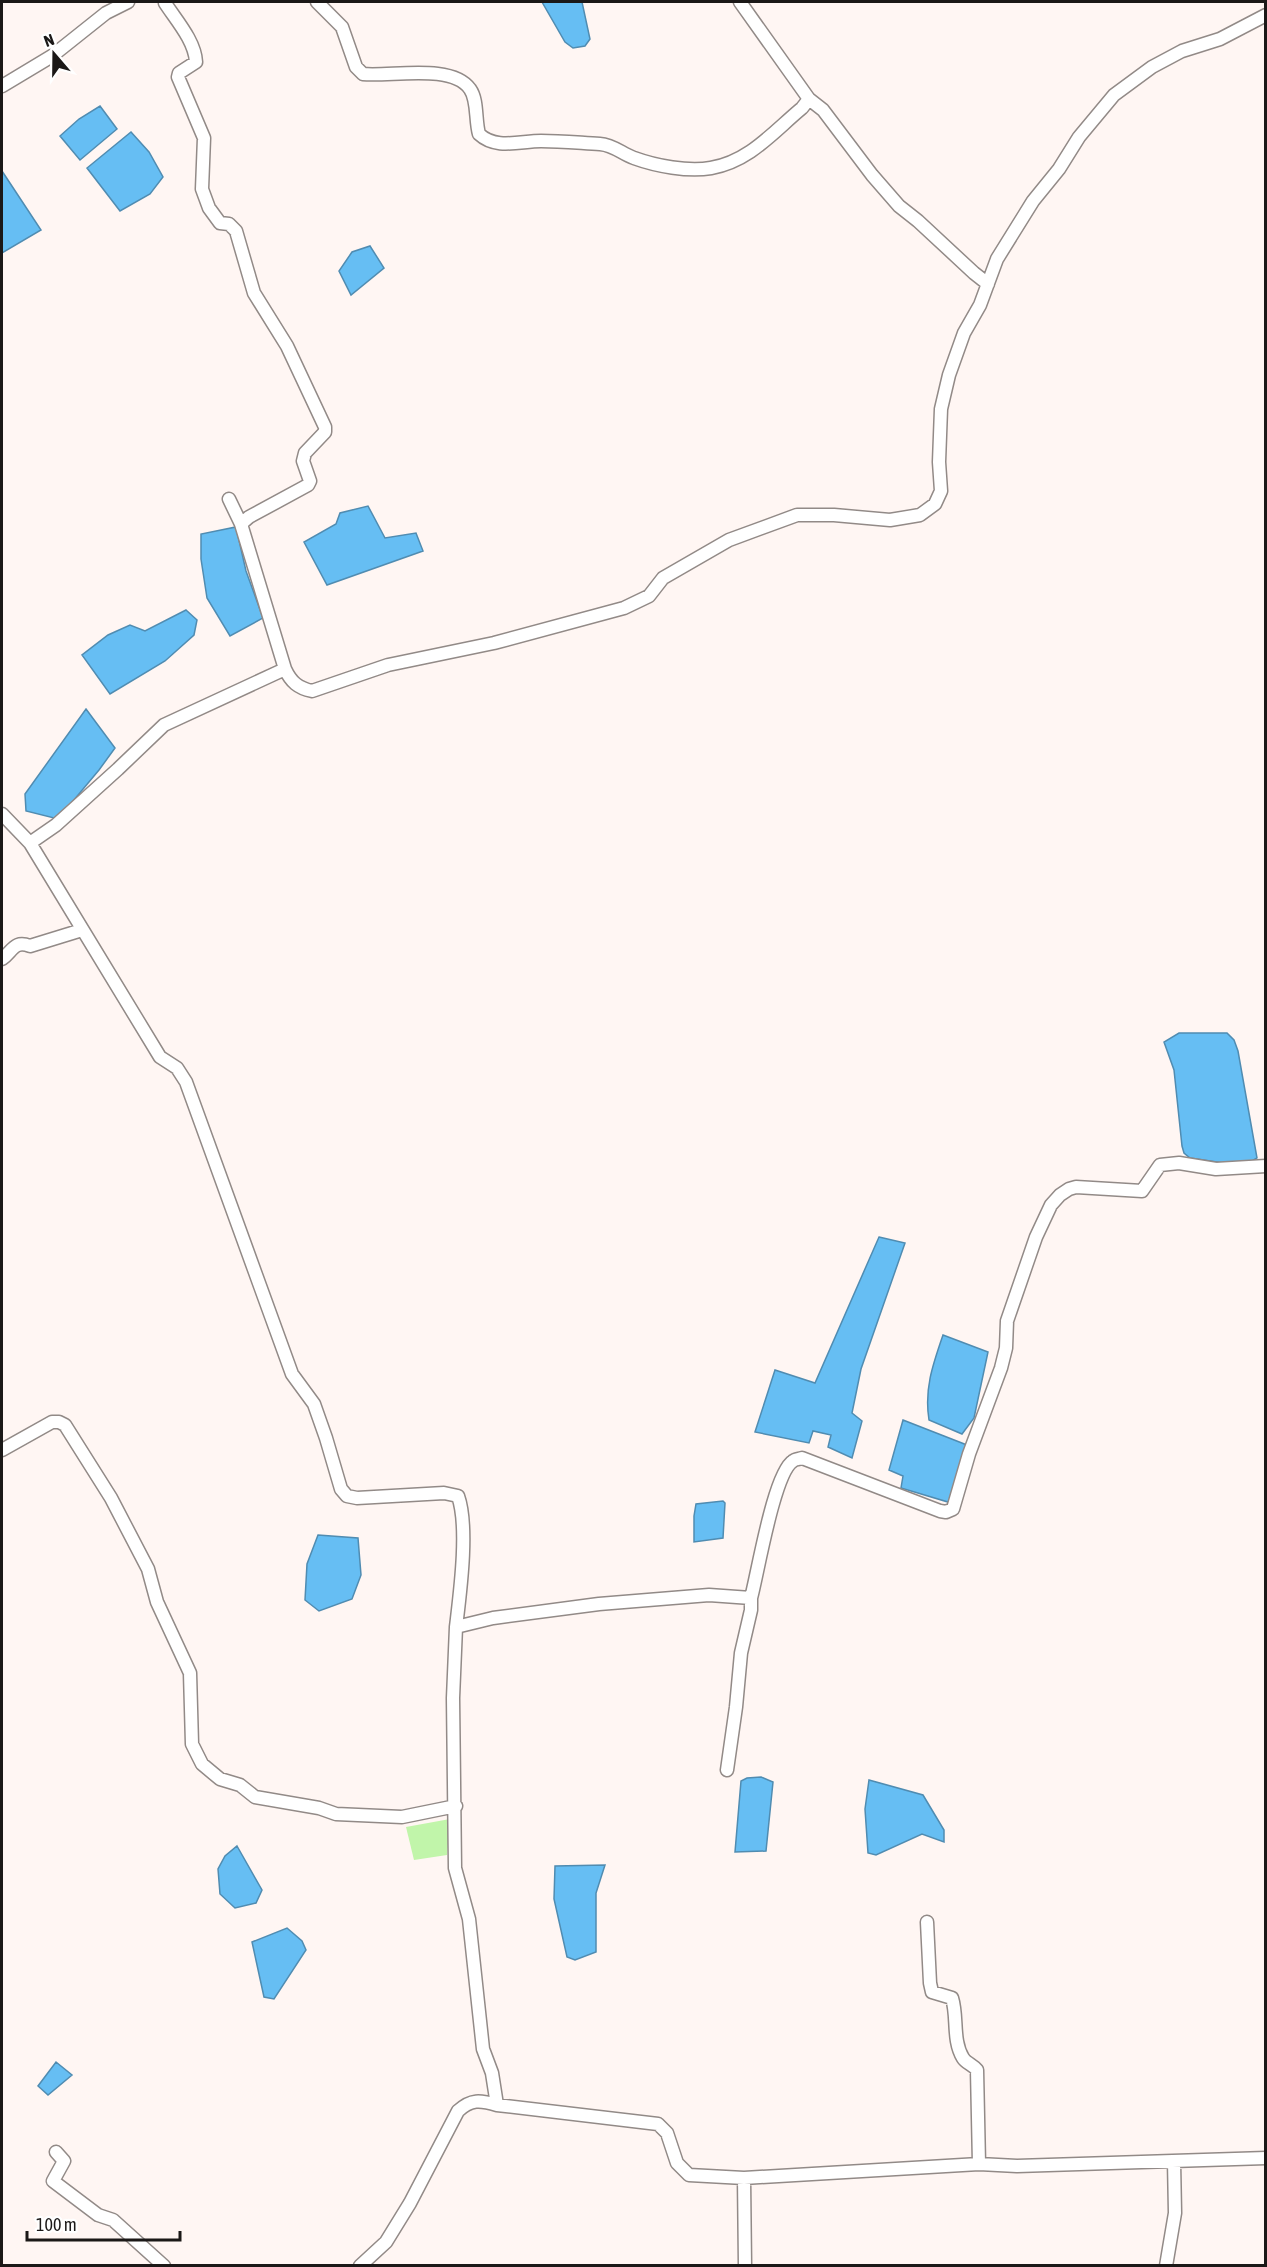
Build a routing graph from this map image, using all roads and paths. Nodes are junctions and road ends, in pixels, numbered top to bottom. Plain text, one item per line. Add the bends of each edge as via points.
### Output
1 (128, 2) edge
2 (166, 2) edge
3 (317, 2) edge
4 (740, 2) edge
5 (1266, 15) edge
6 (2, 86) edge
7 (809, 99) junction
8 (988, 284) junction
9 (229, 499) dead end
10 (241, 524) junction
11 (285, 669) junction
12 (2, 813) edge
13 (30, 843) junction
14 (82, 930) junction
15 (2, 959) edge
16 (1266, 1166) edge
17 (2, 1450) edge
18 (751, 1598) junction
19 (456, 1627) junction
20 (727, 1770) dead end
21 (456, 1806) junction
22 (927, 1922) dead end
23 (497, 2105) junction
24 (56, 2152) dead end
25 (1266, 2158) edge
26 (1174, 2161) junction
27 (979, 2164) junction
28 (744, 2178) junction
29 (164, 2265) edge
30 (360, 2265) edge
31 (745, 2265) edge
32 (1166, 2265) edge

1 - 6 street via 106,13 52,56
2 - 10 street via 196,58 178,77 204,138 202,189 209,208 220,223 229,224 236,231 254,293 288,346 326,427 305,453 308,485
3 - 7 street via 342,27 356,67 363,74 431,72 463,81 471,90 479,134 492,142 600,144 632,158 666,166 711,168 747,155
4 - 7 street
5 - 8 street via 1220,39 1182,51 1114,95 1033,201 997,259
7 - 8 street via 823,110 899,206
8 - 11 street via 964,333 941,409 940,499 920,515 890,520 797,515 729,540 663,578 649,596 605,614 388,665 312,691 290,681
9 - 10 street
10 - 11 street
11 - 13 street via 164,725 56,825
12 - 13 street
13 - 14 street
14 - 15 street via 30,946 15,945
14 - 19 street via 160,1057 177,1068 186,1082 292,1374 314,1404 341,1489 347,1496 357,1498 444,1493 458,1496 462,1508 462,1574
16 - 18 street via 1216,1169 1179,1163 1160,1165 1142,1191 1076,1187 1060,1195 1043,1218 1011,1308 1001,1368 953,1509 940,1511 802,1458 792,1461 784,1470 766,1527
17 - 21 street via 52,1422 65,1425 111,1498 148,1569 157,1602 189,1673 192,1744 202,1764 220,1779 240,1785 255,1797 336,1814 402,1816
18 - 19 street via 710,1594 609,1603 493,1618
18 - 20 street
19 - 21 street
21 - 23 street via 455,1868 469,1919 483,2049
22 - 27 street via 932,1992 952,1998 956,2042 964,2060 977,2070
23 - 28 street via 658,2124 667,2133 677,2163 688,2175
23 - 30 street via 480,2100 467,2103 458,2111 386,2242
24 - 29 street via 64,2161 53,2181 98,2215 113,2220
25 - 26 street
26 - 27 street
26 - 32 street via 1175,2212
27 - 28 street
28 - 31 street

